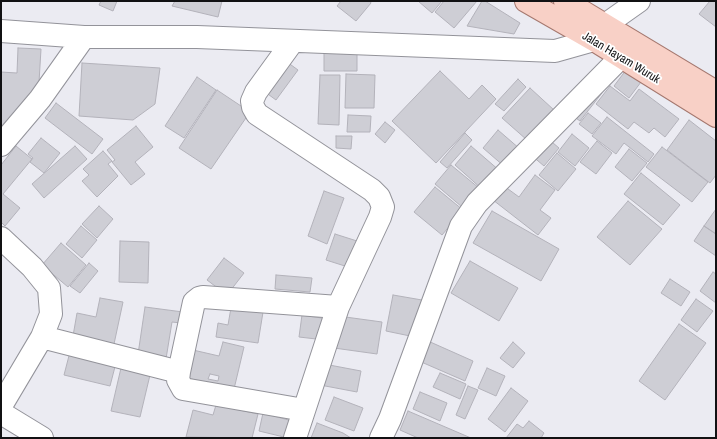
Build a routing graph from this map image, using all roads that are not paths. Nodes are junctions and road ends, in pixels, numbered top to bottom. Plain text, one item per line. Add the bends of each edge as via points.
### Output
1 (526, 1) edge
2 (565, 1) edge
3 (639, 1) edge
4 (1, 31) edge
5 (599, 32) junction
6 (84, 37) junction
7 (292, 41) junction
8 (627, 49) junction
9 (716, 92) edge
10 (716, 116) edge
11 (1, 145) edge
12 (1, 238) edge
13 (338, 307) junction
14 (42, 337) junction
15 (178, 372) junction
16 (1, 406) edge
17 (304, 410) junction
18 (1, 413) edge
19 (42, 438) edge
20 (295, 438) edge
21 (381, 438) edge

1 - 5 main road, Jalan Hayam Wuruk
2 - 5 main road, Jalan Hayam Wuruk
3 - 5 street
4 - 6 street
5 - 7 street via 555,51
5 - 8 main road, Jalan Hayam Wuruk
6 - 7 street via 197,37
6 - 11 street via 40,99
7 - 13 street via 256,92 252,101 253,107 257,114 372,190 379,197 383,207
8 - 9 main road, Jalan Hayam Wuruk
8 - 10 main road, Jalan Hayam Wuruk
8 - 21 street via 477,202 461,226
12 - 14 street via 32,267 49,288 51,314
13 - 15 street via 199,298 194,302
13 - 17 street
14 - 15 street
14 - 16 street
15 - 17 street via 178,380 183,389
17 - 20 street
18 - 19 street

